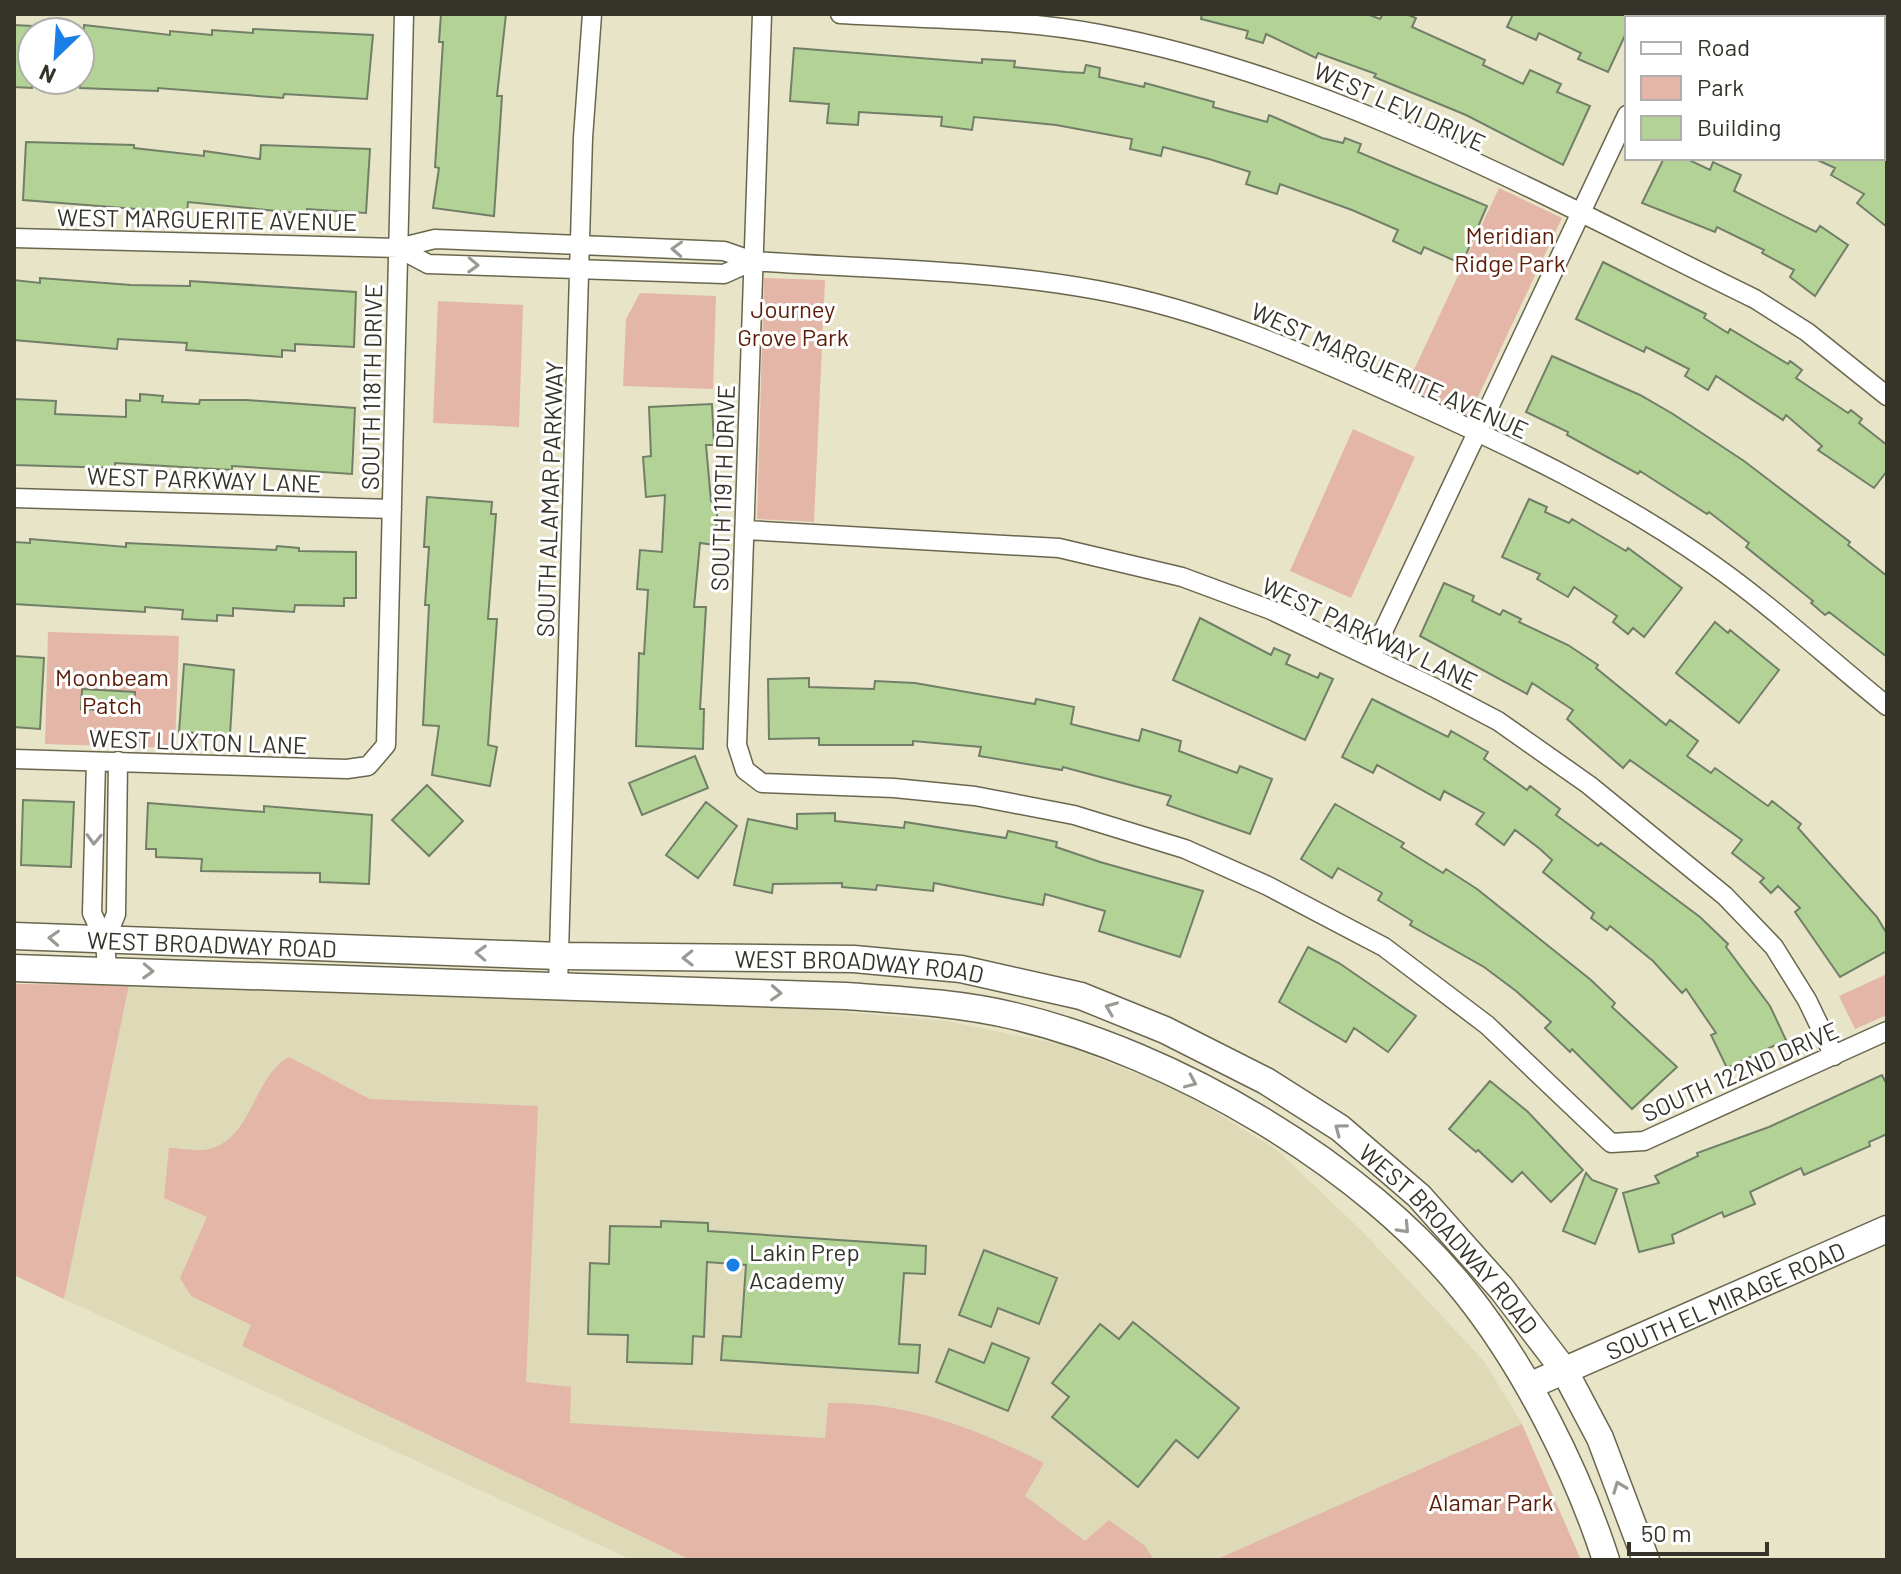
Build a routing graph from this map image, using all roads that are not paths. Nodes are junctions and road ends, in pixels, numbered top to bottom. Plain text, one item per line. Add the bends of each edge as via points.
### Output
1 (404, 14) edge
2 (592, 14) edge
3 (762, 14) edge
4 (840, 14) edge
5 (1625, 119) edge
6 (1580, 214) junction
7 (14, 238) edge
8 (580, 243) junction
9 (398, 248) junction
10 (753, 261) junction
11 (580, 269) junction
12 (1887, 396) edge
13 (1478, 432) junction
14 (14, 498) edge
15 (392, 509) junction
16 (745, 530) junction
17 (1371, 657) junction
18 (1887, 706) edge
19 (14, 759) edge
20 (377, 759) joint
21 (118, 761) junction
22 (96, 762) junction
23 (14, 936) edge
24 (105, 941) junction
25 (559, 956) junction
26 (14, 968) edge
27 (107, 969) junction
28 (558, 986) junction
29 (1887, 1031) edge
30 (1834, 1056) junction
31 (1611, 1143) joint
32 (1887, 1229) edge
33 (1564, 1370) junction
34 (1529, 1386) junction
35 (1606, 1560) edge
36 (1646, 1560) edge

1 - 9 street, SOUTH 118TH DRIVE
2 - 8 street, SOUTH ALAMAR PARKWAY
3 - 10 street, SOUTH 119TH DRIVE
4 - 6 street, WEST LEVI DRIVE via 1097,33 1208,58 1331,98
5 - 6 street
6 - 12 street, WEST LEVI DRIVE via 1755,299 1807,332
6 - 13 street
7 - 9 street, WEST MARGUERITE AVENUE
8 - 9 street, WEST MARGUERITE AVENUE via 435,239
10 -> 8 street, WEST MARGUERITE AVENUE via 724,251
8 - 11 street, SOUTH ALAMAR PARKWAY
9 -> 11 street, WEST MARGUERITE AVENUE via 428,264
9 - 15 street, SOUTH 118TH DRIVE
10 - 11 street, WEST MARGUERITE AVENUE via 724,274
10 - 13 street, WEST MARGUERITE AVENUE via 998,277 1097,290 1187,311 1286,345
10 - 16 street, SOUTH 119TH DRIVE
11 - 25 street, SOUTH ALAMAR PARKWAY
13 - 17 street
13 - 18 street, WEST MARGUERITE AVENUE via 1622,504 1714,565
14 - 15 street, WEST PARKWAY LANE
15 - 20 street, SOUTH 118TH DRIVE via 386,745
16 - 17 street, WEST PARKWAY LANE via 1059,548 1182,577 1271,610
16 - 31 street, SOUTH 119TH DRIVE via 737,745 745,770 762,783 975,796 1074,815 1185,849 1384,947 1487,1025
17 - 30 street, WEST PARKWAY LANE via 1498,721 1589,785 1725,896 1774,947
19 - 22 street, WEST LUXTON LANE
20 - 21 street, WEST LUXTON LANE via 347,769
21 - 22 street, WEST LUXTON LANE
21 - 24 street via 116,914
22 -> 24 street via 92,913
24 -> 23 main road, WEST BROADWAY ROAD
25 -> 24 main road, WEST BROADWAY ROAD
24 - 27 street
25 - 28 street, SOUTH ALAMAR PARKWAY
33 -> 25 main road, WEST BROADWAY ROAD via 1501,1288 1419,1196 1340,1128 1266,1081 1123,1013 1081,996 961,969 854,959
26 - 27 main road, WEST BROADWAY ROAD
27 -> 28 main road, WEST BROADWAY ROAD
28 -> 34 main road, WEST BROADWAY ROAD via 922,1001 1014,1016 1096,1041 1212,1093 1289,1138 1390,1213 1466,1293
29 - 30 street, SOUTH 122ND DRIVE
30 - 31 street, SOUTH 122ND DRIVE via 1644,1141
32 - 33 main road, SOUTH EL MIRAGE ROAD
33 - 34 main road, SOUTH EL MIRAGE ROAD
36 -> 33 main road via 1600,1438
34 - 35 main road

